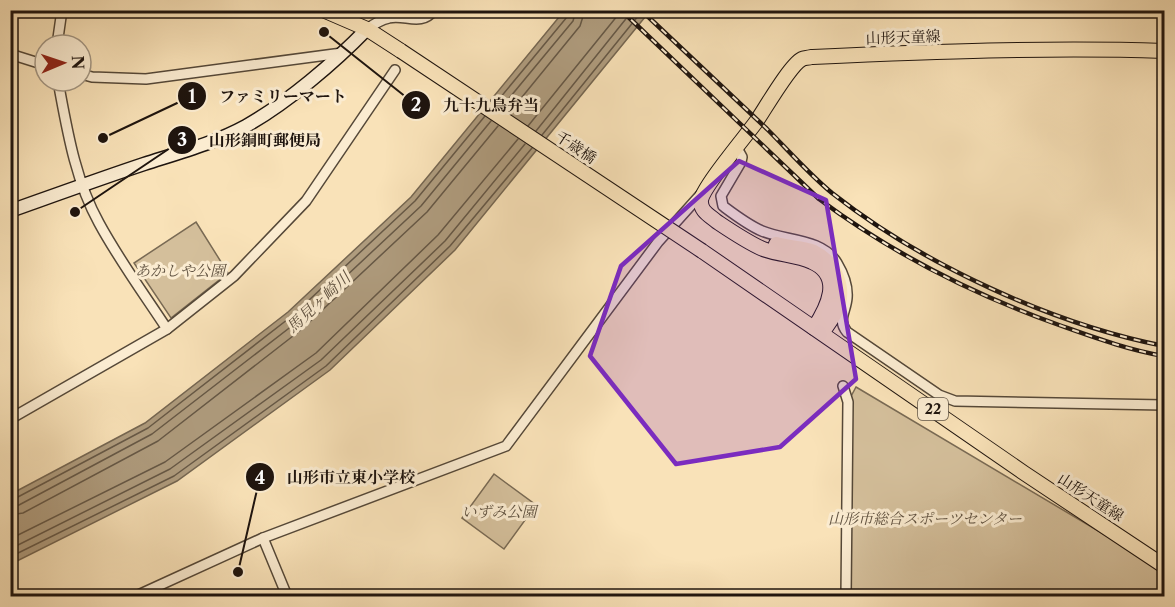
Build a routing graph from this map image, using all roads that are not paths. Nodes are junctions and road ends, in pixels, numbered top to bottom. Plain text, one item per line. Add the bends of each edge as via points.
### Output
1 (62, 10) edge
2 (324, 10) edge
3 (434, 10) edge
4 (367, 29) junction
5 (59, 33) edge
6 (1164, 51) edge
7 (344, 52) junction
8 (10, 54) edge
9 (33, 61) edge
10 (395, 70) dead end
11 (93, 76) edge
12 (60, 93) edge
13 (737, 148) junction
14 (82, 184) junction
15 (707, 187) junction
16 (10, 211) edge
17 (702, 252) joint
18 (166, 329) junction
19 (818, 331) junction
20 (843, 386) dead end
21 (1164, 405) edge
22 (10, 420) edge
23 (263, 538) junction
24 (1164, 566) edge
25 (136, 597) edge
26 (287, 597) edge
27 (846, 597) edge

1 - 5 street
2 - 4 main road, 22
3 - 4 street via 420,20 391,17
4 - 7 street
4 - 17 main road, 千歳橋 / 22, bridge
6 - 13 main road, 山形天童線 via 946,51 802,59
7 - 11 street via 147,79
7 - 14 street via 244,127
8 - 9 street
10 - 18 street via 306,201 234,276
12 - 14 street
13 - 15 main road, 山形天童線
13 - 21 street via 741,162 722,196 723,206 761,230 812,244 836,260 846,280 842,326 939,395 955,401
14 - 16 street
14 - 18 street via 98,223
15 - 19 main road via 700,205 715,220 761,248 811,261 824,272 831,295
15 - 23 street via 658,242 506,446
17 - 19 main road, 山形天童線 / 22
18 - 22 street
19 - 24 main road, 山形天童線 / 22
20 - 27 street via 848,402
23 - 25 street
23 - 26 street

